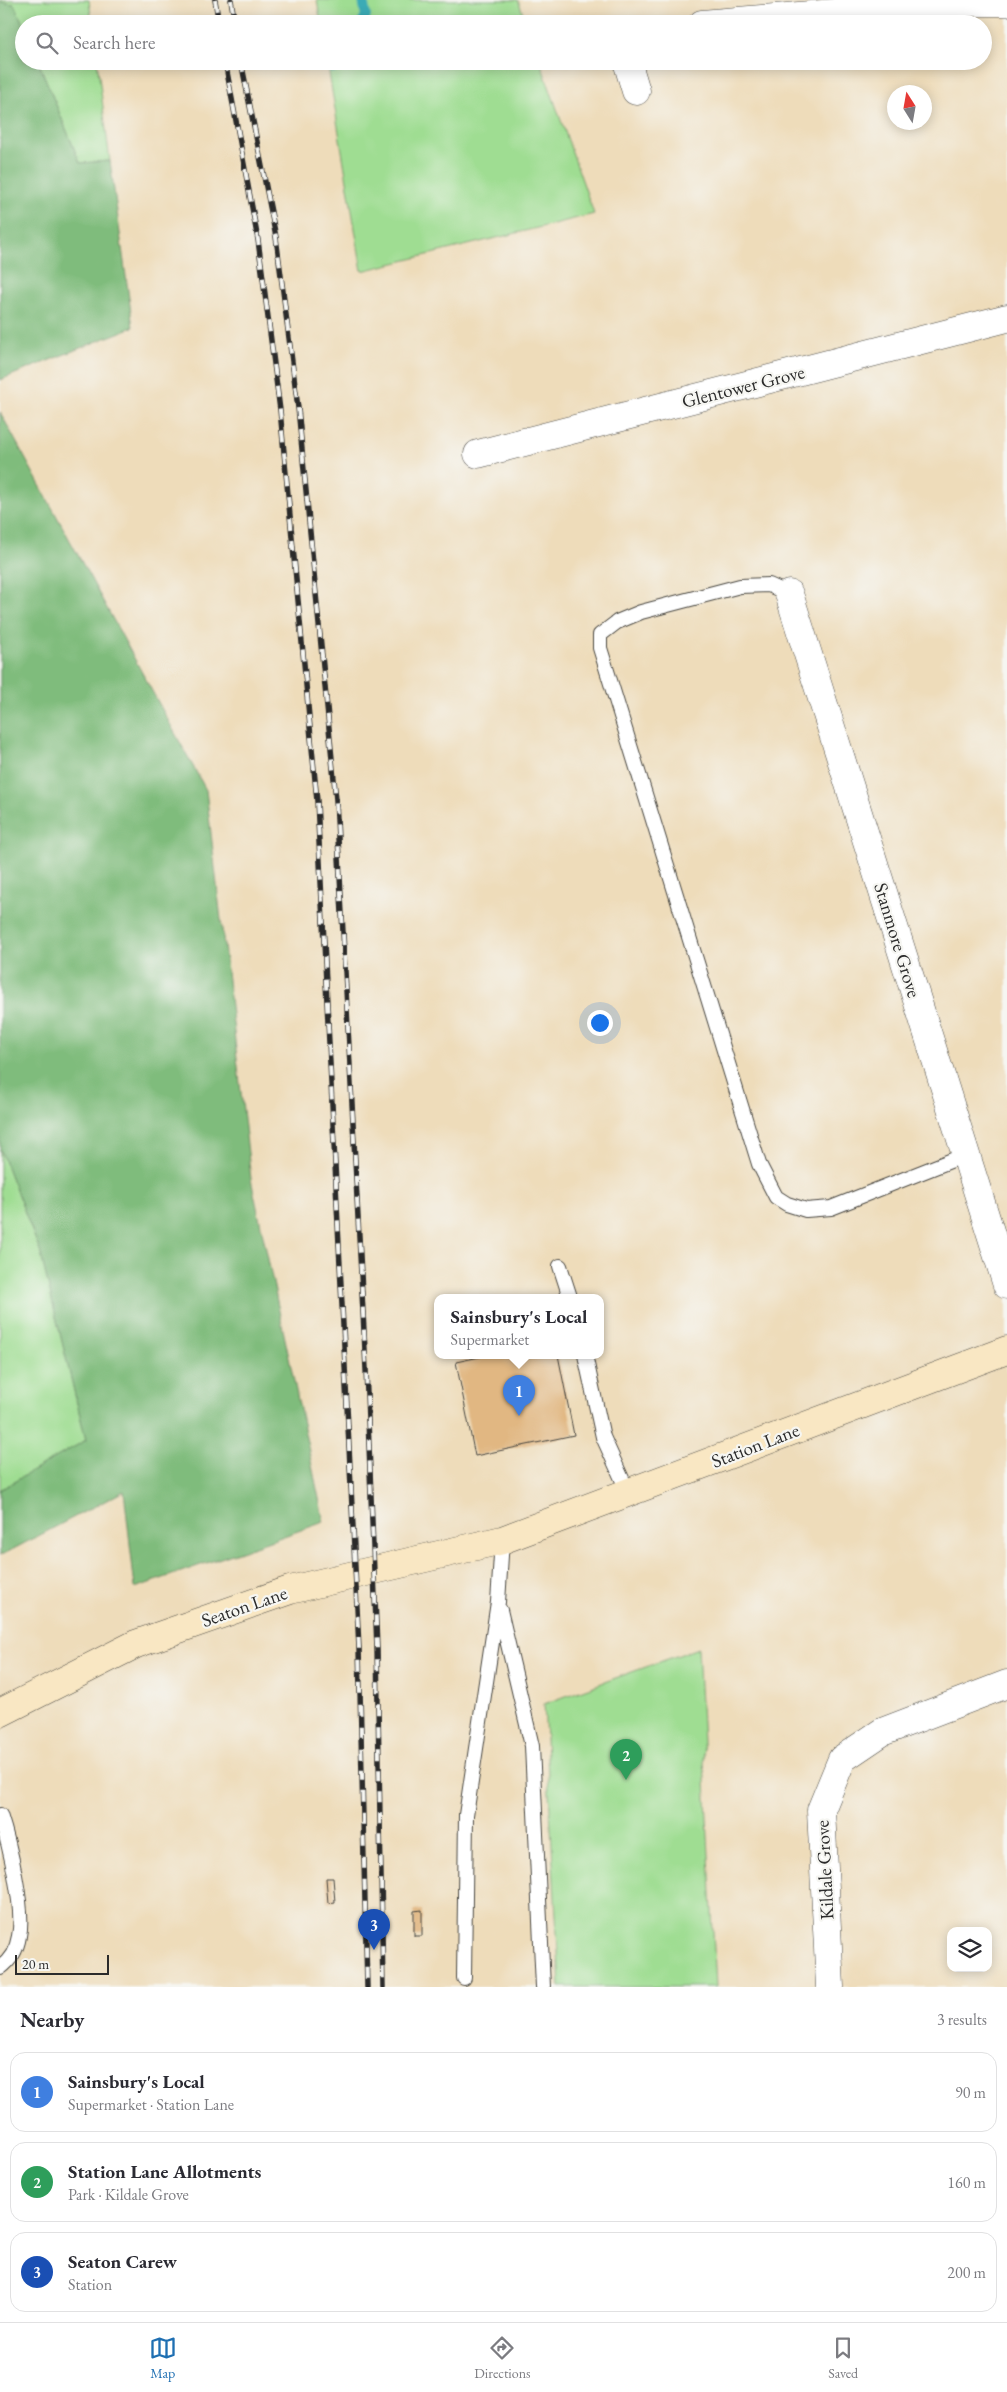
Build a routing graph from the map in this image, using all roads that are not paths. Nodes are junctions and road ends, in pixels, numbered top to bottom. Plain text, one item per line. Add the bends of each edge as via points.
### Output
1 (966, 1) edge
2 (1007, 2) edge
3 (805, 15) edge
4 (630, 70) edge
5 (636, 91) dead end
6 (1007, 318) edge
7 (478, 454) dead end
8 (789, 594) joint
9 (965, 1155) junction
10 (560, 1266) dead end
11 (1007, 1285) edge
12 (569, 1294) edge
13 (1007, 1350) edge
14 (586, 1359) edge
15 (628, 1492) junction
16 (502, 1540) junction
17 (498, 1602) junction
18 (1007, 1684) edge
19 (0, 1713) edge
20 (0, 1815) edge
21 (0, 1968) edge
22 (464, 1978) dead end
23 (543, 1987) edge
24 (830, 1987) edge

1 - 2 street
1 - 3 street
4 - 5 street
6 - 7 street, Glentower Grove
8 - 9 street, Stanmore Grove
8 - 9 lane via 769,585 740,586 641,612 616,622 600,635 600,648 756,1154 776,1197 806,1210 831,1208
9 - 11 street, Stanmore Grove
10 - 12 lane
13 - 15 main road, Station Lane
14 - 15 lane via 603,1437
15 - 16 main road, Station Lane
16 - 17 lane
16 - 19 main road, Seaton Lane via 290,1590 136,1644
17 - 22 lane via 466,1815
17 - 23 lane via 532,1746
18 - 24 street, Kildale Grove via 882,1732 842,1759 821,1810
20 - 21 lane via 10,1847 20,1915 20,1936 10,1961

